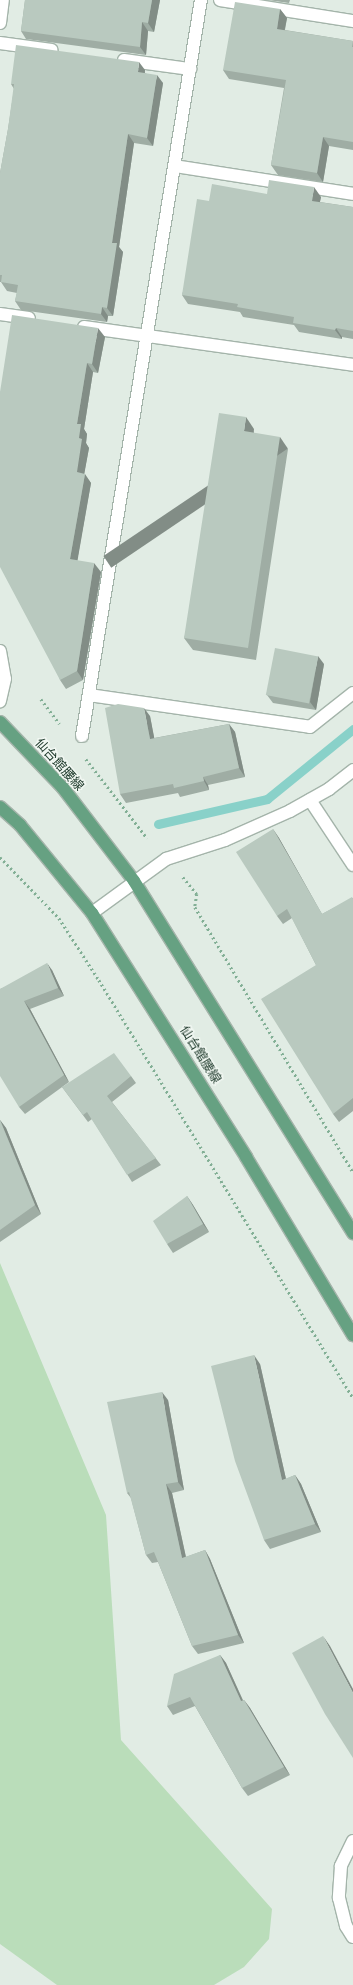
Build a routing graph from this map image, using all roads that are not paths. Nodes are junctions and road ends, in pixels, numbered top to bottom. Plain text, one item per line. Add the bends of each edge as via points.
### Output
1 (3, 0) edge
2 (201, 0) edge
3 (220, 0) edge
4 (353, 21) edge
5 (0, 23) edge
6 (0, 43) edge
7 (63, 52) edge
8 (111, 58) edge
9 (190, 69) junction
10 (175, 166) junction
11 (353, 194) edge
12 (0, 314) edge
13 (45, 321) edge
14 (69, 324) edge
15 (148, 336) junction
16 (353, 365) edge
17 (0, 651) edge
18 (353, 693) edge
19 (89, 695) junction
20 (0, 701) edge
21 (0, 722) edge
22 (82, 736) dead end
23 (353, 770) edge
24 (310, 800) junction
25 (0, 807) edge
26 (353, 865) edge
27 (134, 881) junction
28 (92, 913) junction
29 (353, 1233) edge
30 (353, 1335) edge
31 (353, 1841) edge
32 (353, 1937) edge

1 - 5 street
2 - 9 street
3 - 4 street
6 - 7 street
8 - 9 street
9 - 10 street
10 - 11 street
10 - 15 street
12 - 13 street
14 - 15 street
15 - 16 street
15 - 19 street
17 - 20 street via 5,679
18 - 19 street via 310,727
19 - 22 street
21 - 27 main road, 仙台館腰線 via 62,788
23 - 24 street
24 - 26 street
24 - 27 street via 225,840 166,859
25 - 28 main road, 仙台館腰線 via 20,825
27 - 28 street
27 - 29 main road, 仙台館腰線
28 - 30 main road, 仙台館腰線 via 242,1150
31 - 32 street via 341,1866 339,1898 346,1926

